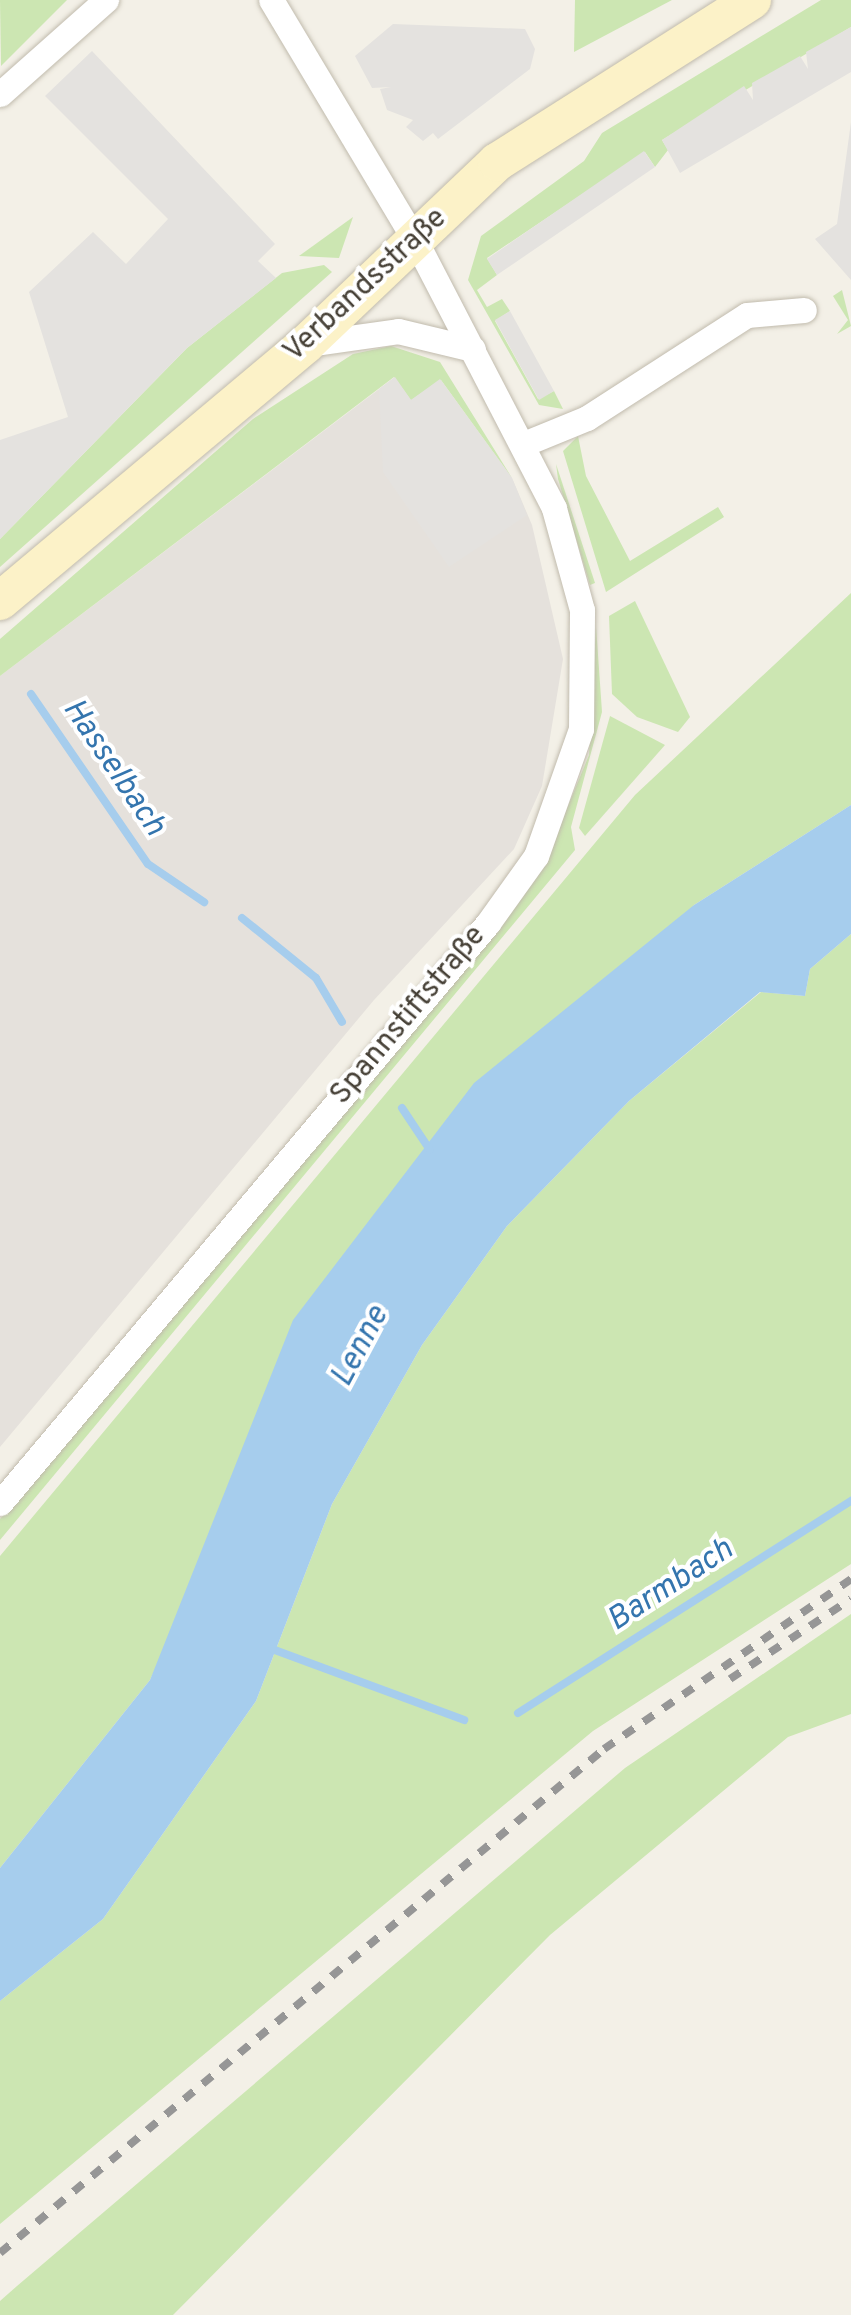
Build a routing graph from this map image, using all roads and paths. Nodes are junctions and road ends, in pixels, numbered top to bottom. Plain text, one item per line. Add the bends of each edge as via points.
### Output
1 (106, 0) edge
2 (271, 0) edge
3 (752, 0) edge
4 (0, 94) edge
5 (416, 242) junction
6 (804, 310) dead end
7 (306, 344) junction
8 (473, 350) junction
9 (526, 443) junction
10 (0, 600) edge
11 (0, 1503) edge

1 - 4 street
2 - 5 street, Spannstiftstraße
3 - 5 main road, Verbandsstraße via 547,125
5 - 7 main road, Verbandsstraße
5 - 8 street, Spannstiftstraße
6 - 9 street via 747,315 587,418
7 - 8 street via 398,331
7 - 10 main road, Verbandsstraße
8 - 9 street, Spannstiftstraße
9 - 11 street, Spannstiftstraße via 573,566 586,670 581,729 536,856

